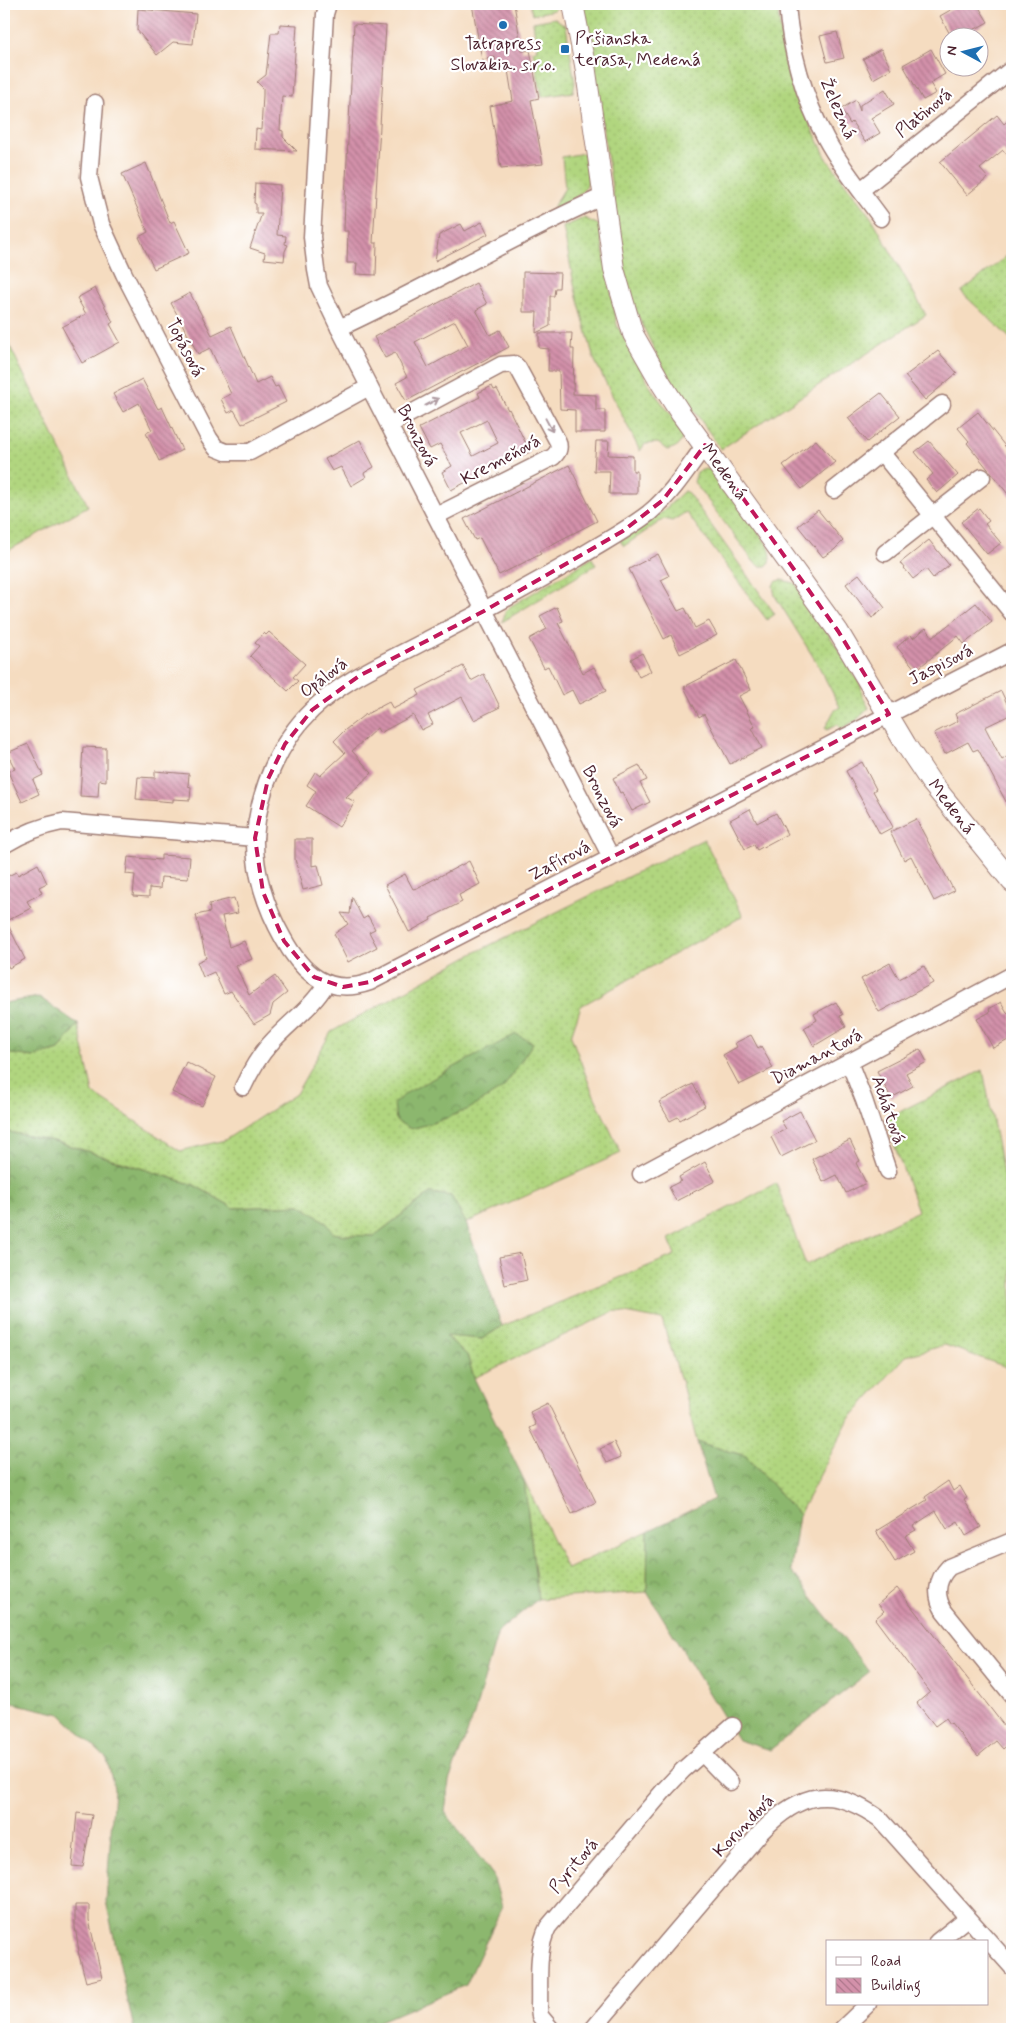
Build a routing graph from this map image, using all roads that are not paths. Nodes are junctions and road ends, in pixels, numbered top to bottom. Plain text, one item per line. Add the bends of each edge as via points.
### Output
1 (328, 4) edge
2 (573, 4) edge
3 (787, 4) edge
4 (1012, 69) edge
5 (95, 103) dead end
6 (861, 190) junction
7 (604, 196) junction
8 (880, 218) dead end
9 (339, 328) junction
10 (369, 387) junction
11 (942, 404) dead end
12 (388, 425) junction
13 (705, 445) junction
14 (881, 452) junction
15 (982, 477) dead end
16 (834, 490) dead end
17 (436, 516) junction
18 (932, 516) junction
19 (885, 553) dead end
20 (484, 611) junction
21 (1012, 613) edge
22 (1012, 651) edge
23 (889, 714) junction
24 (255, 838) junction
25 (4, 845) edge
26 (611, 857) junction
27 (1012, 882) edge
28 (276, 924) joint
29 (1012, 975) edge
30 (326, 984) junction
31 (849, 1062) junction
32 (242, 1088) dead end
33 (888, 1172) dead end
34 (641, 1174) dead end
35 (1012, 1541) edge
36 (1012, 1694) edge
37 (733, 1726) dead end
38 (702, 1753) junction
39 (730, 1782) dead end
40 (967, 1918) junction
41 (940, 1940) edge
42 (987, 1940) edge
43 (988, 1941) edge
44 (1012, 1967) edge
45 (866, 2006) edge
46 (550, 2029) edge
47 (593, 2029) edge
48 (842, 2029) edge

1 - 9 street, Bronzová via 312,237 319,286
2 - 7 street, Medená
3 - 6 street, Železná via 793,43 812,106 826,138
4 - 6 street, Platinová
5 - 10 street, Topásová via 89,177 101,224 216,448 226,452 250,452
6 - 8 street, Železná
7 - 9 street
7 - 13 street, Medená via 614,269 633,334 661,383
9 - 10 street, Bronzová
10 - 12 street, Bronzová
11 - 14 street
12 - 17 street, Bronzová
12 -> 17 street, Kremeňová via 501,365 514,364 558,442 559,448 552,457
13 - 20 street via 674,487 648,513
13 - 23 street, Medená via 838,631
14 - 16 street
14 - 18 street
15 - 18 street
17 - 20 street, Bronzová
18 - 19 street
18 - 21 street
20 - 24 street, Opálová via 344,684 312,710 297,726 276,761 262,799
20 - 26 street, Bronzová
22 - 23 street, Jaspisová
23 - 26 street, Zafírová
23 - 27 street, Medená via 930,781
24 - 25 street via 62,822 29,831
24 - 28 street, Opálová via 261,883
26 - 30 street, Zafírová via 370,982 358,987
28 - 30 street, Zafírová via 304,968
29 - 31 street, Diamantová
30 - 32 street via 310,1005 271,1043
31 - 33 street, Achátová
31 - 34 street, Diamantová
35 - 36 street via 949,1567 942,1574 938,1593 944,1611
37 - 38 street, Pyritová
38 - 39 street
38 - 46 street, Pyritová via 666,1788 548,1927 541,1948 539,2007 540,2016
40 - 41 street
40 - 42 street, Korundová
40 - 47 street, Korundová via 880,1819 841,1798 816,1797 795,1803 760,1832
43 - 44 street, Korundová
45 - 48 street

